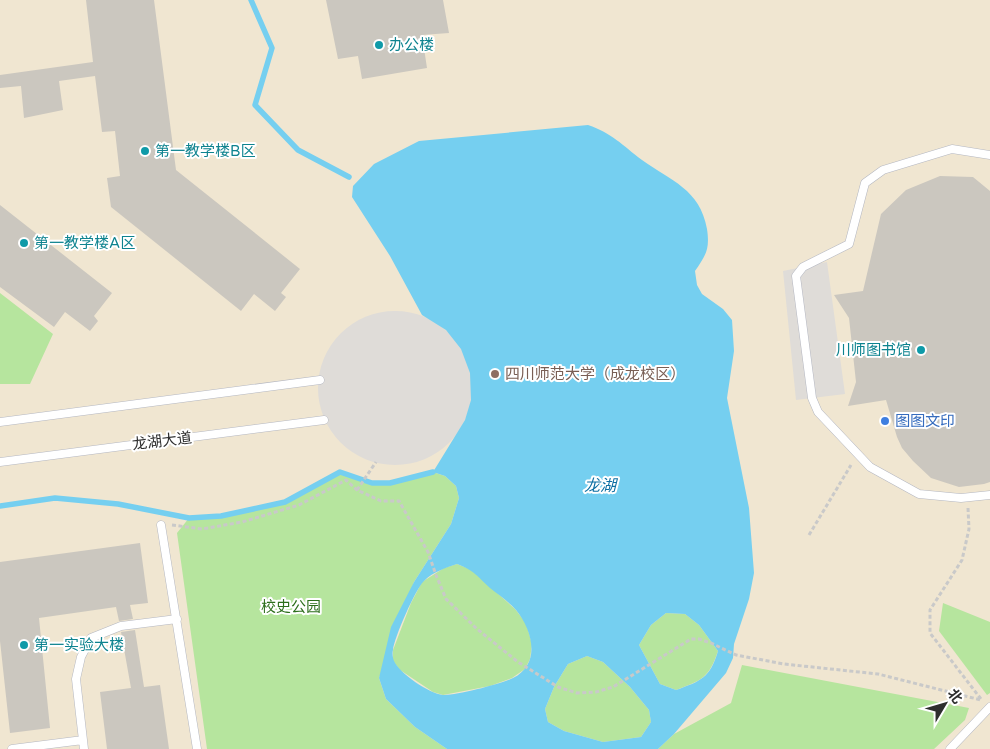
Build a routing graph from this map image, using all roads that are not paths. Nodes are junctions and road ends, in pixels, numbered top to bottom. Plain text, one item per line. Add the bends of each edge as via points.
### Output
1 (990, 155) edge
2 (320, 380) dead end
3 (324, 420) dead end
4 (0, 422) edge
5 (0, 462) edge
6 (990, 495) edge
7 (161, 525) road end
8 (177, 619) junction
9 (990, 707) edge
10 (84, 745) edge
11 (955, 747) edge
12 (12, 749) edge
13 (197, 749) edge

1 - 6 lane via 952,149 883,170 865,183 849,244 803,267 796,276 812,398 818,412 870,467 919,494 961,498
2 - 4 lane
3 - 5 lane, 龙湖大道
7 - 8 lane
8 - 10 lane via 121,626 91,638 81,657 76,679
8 - 13 lane
9 - 11 lane
10 - 12 lane

